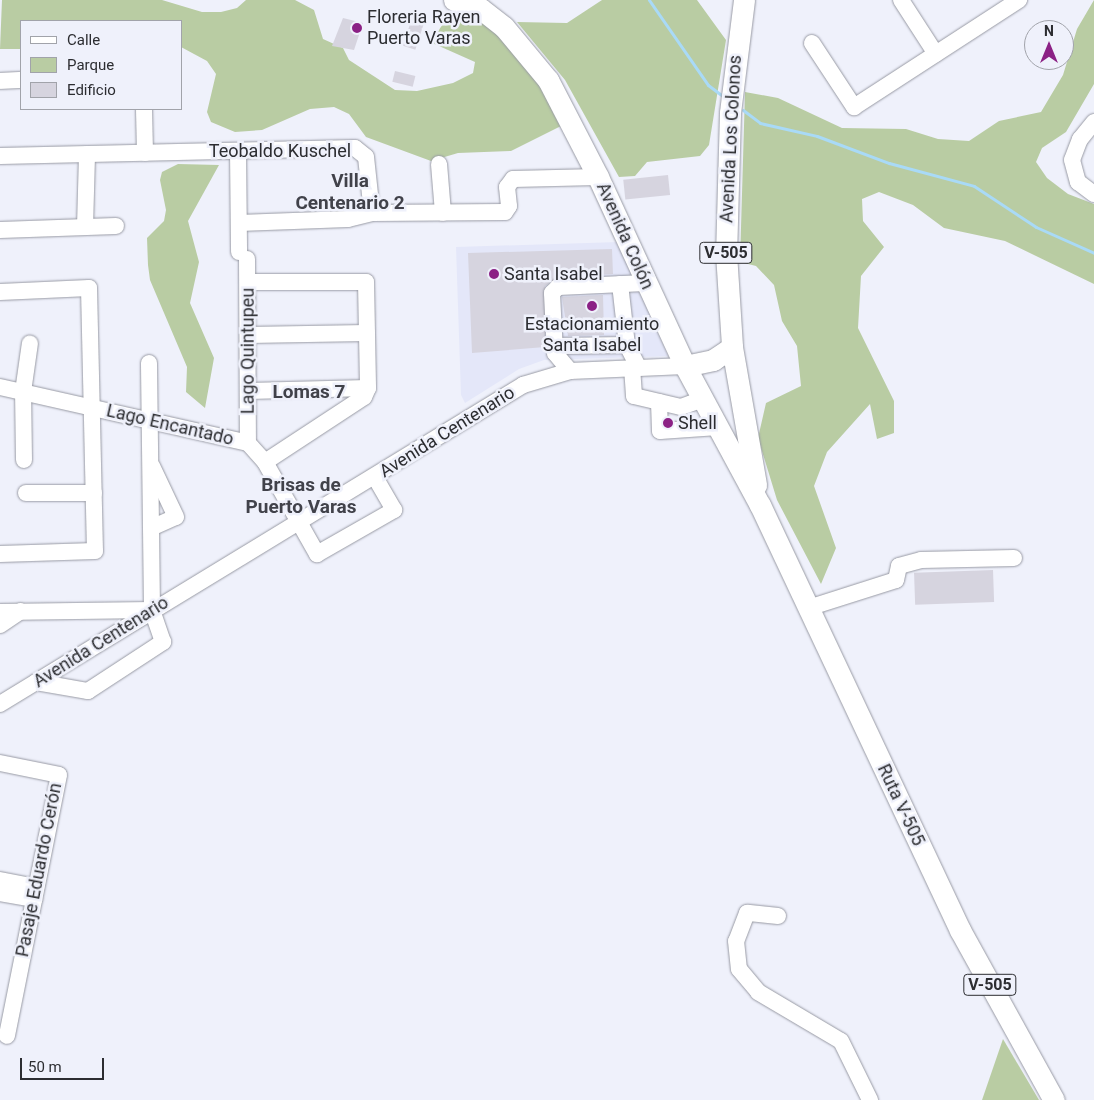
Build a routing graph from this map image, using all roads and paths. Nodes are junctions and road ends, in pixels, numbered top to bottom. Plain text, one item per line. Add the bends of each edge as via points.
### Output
1 (454, 0) edge
2 (744, 0) edge
3 (901, 0) edge
4 (1015, 1) edge
5 (812, 43) dead end
6 (936, 54) junction
7 (20, 80) edge
8 (0, 81) edge
9 (144, 110) edge
10 (1094, 122) edge
11 (238, 150) junction
12 (145, 152) junction
13 (87, 154) junction
14 (0, 156) edge
15 (439, 164) dead end
16 (598, 177) junction
17 (1094, 194) edge
18 (372, 213) junction
19 (443, 213) junction
20 (239, 223) junction
21 (116, 226) dead end
22 (86, 227) junction
23 (0, 230) edge
24 (248, 282) junction
25 (645, 283) junction
26 (620, 284) junction
27 (0, 292) edge
28 (367, 333) junction
29 (248, 335) junction
30 (30, 343) dead end
31 (627, 345) junction
32 (555, 346) junction
33 (732, 347) junction
34 (148, 363) dead end
35 (685, 366) junction
36 (635, 367) junction
37 (570, 371) junction
38 (0, 386) edge
39 (368, 388) junction
40 (248, 391) junction
41 (23, 392) junction
42 (703, 399) junction
43 (659, 402) junction
44 (92, 408) junction
45 (148, 420) junction
46 (718, 427) junction
47 (248, 442) junction
48 (24, 460) dead end
49 (150, 460) junction
50 (265, 462) junction
51 (374, 476) junction
52 (26, 493) dead end
53 (94, 493) junction
54 (760, 505) junction
55 (298, 522) junction
56 (151, 528) junction
57 (0, 554) edge
58 (1014, 558) dead end
59 (808, 608) junction
60 (152, 610) junction
61 (21, 611) junction
62 (0, 612) edge
63 (0, 625) edge
64 (36, 682) junction
65 (0, 704) edge
66 (0, 764) edge
67 (0, 880) edge
68 (0, 893) edge
69 (35, 893) junction
70 (778, 916) dead end
71 (5, 1028) edge
72 (870, 1100) edge
73 (1054, 1100) edge

1 - 16 main road, Avenida Colón via 481,9 527,50 548,80
2 - 33 main road, Avenida Los Colonos / V-505 via 727,160 726,253
3 - 6 street
4 - 6 street
5 - 6 street via 854,107
7 - 8 street
9 - 12 street
10 - 17 street via 1080,139 1072,160 1078,182
11 - 12 street, Teobaldo Kuschel
11 - 18 street, Teobaldo Kuschel via 362,151
11 - 20 street, Lago Quintupeu
12 - 13 street, Teobaldo Kuschel
13 - 14 street, Teobaldo Kuschel
13 - 22 street
15 - 19 street
16 - 19 street via 513,179 507,187 509,206 505,212
16 - 25 main road, Avenida Colón
18 - 19 street
18 - 20 street via 348,219
20 - 24 street, Lago Quintupeu
21 - 22 street
22 - 23 street
24 - 28 street via 366,282
24 - 29 street, Lago Quintupeu
25 - 26 street
25 - 35 main road, Avenida Colón
26 - 31 street
26 - 32 street via 558,287 552,293
27 - 44 street via 89,288
28 - 29 street
28 - 39 street
29 - 40 street, Lago Quintupeu
30 - 41 street
31 - 32 street
31 - 36 street
32 - 37 street via 555,353
33 - 35 main road via 713,360
33 - 54 main road, Avenida Los Colonos
34 - 45 street
35 - 36 street, Avenida Centenario
35 - 42 main road, Avenida Colón / V-505
36 - 37 street, Avenida Centenario
36 - 43 street via 634,396
37 - 51 street, Avenida Centenario via 508,392
38 - 41 street, Lago Encantado
39 - 40 street
39 - 50 street via 355,406
40 - 47 street, Lago Quintupeu
41 - 44 street, Lago Encantado
41 - 48 street
42 - 43 street via 682,407
42 - 46 main road, Avenida Colón / V-505
43 - 46 street via 660,430
44 - 45 street, Lago Encantado
44 - 53 street
45 - 47 street, Lago Encantado
45 - 49 street
46 - 54 main road, Avenida Colón / V-505
47 - 50 street, Lago Encantado
49 - 56 street
49 - 56 street via 176,517
50 - 55 street, Lago Encantado
51 - 55 street, Avenida Centenario
51 - 55 street, Lago Encantado via 394,510 317,554
52 - 53 street
53 - 57 street via 95,551
54 - 59 main road, Ruta V-505 / V-505
55 - 60 street, Avenida Centenario
56 - 60 street
58 - 59 street via 921,560 899,566 896,580
59 - 73 main road, Ruta V-505 / V-505 via 960,930
60 - 61 street
60 - 64 street, Avenida Centenario
60 - 64 street via 163,642 88,691
61 - 62 street
61 - 63 street
64 - 65 street, Avenida Centenario
66 - 69 street, Pasaje Eduardo Cerón via 59,775
67 - 69 street
68 - 69 street
69 - 71 street, Pasaje Eduardo Cerón
70 - 72 street via 747,913 736,941 739,969 758,992 841,1041

